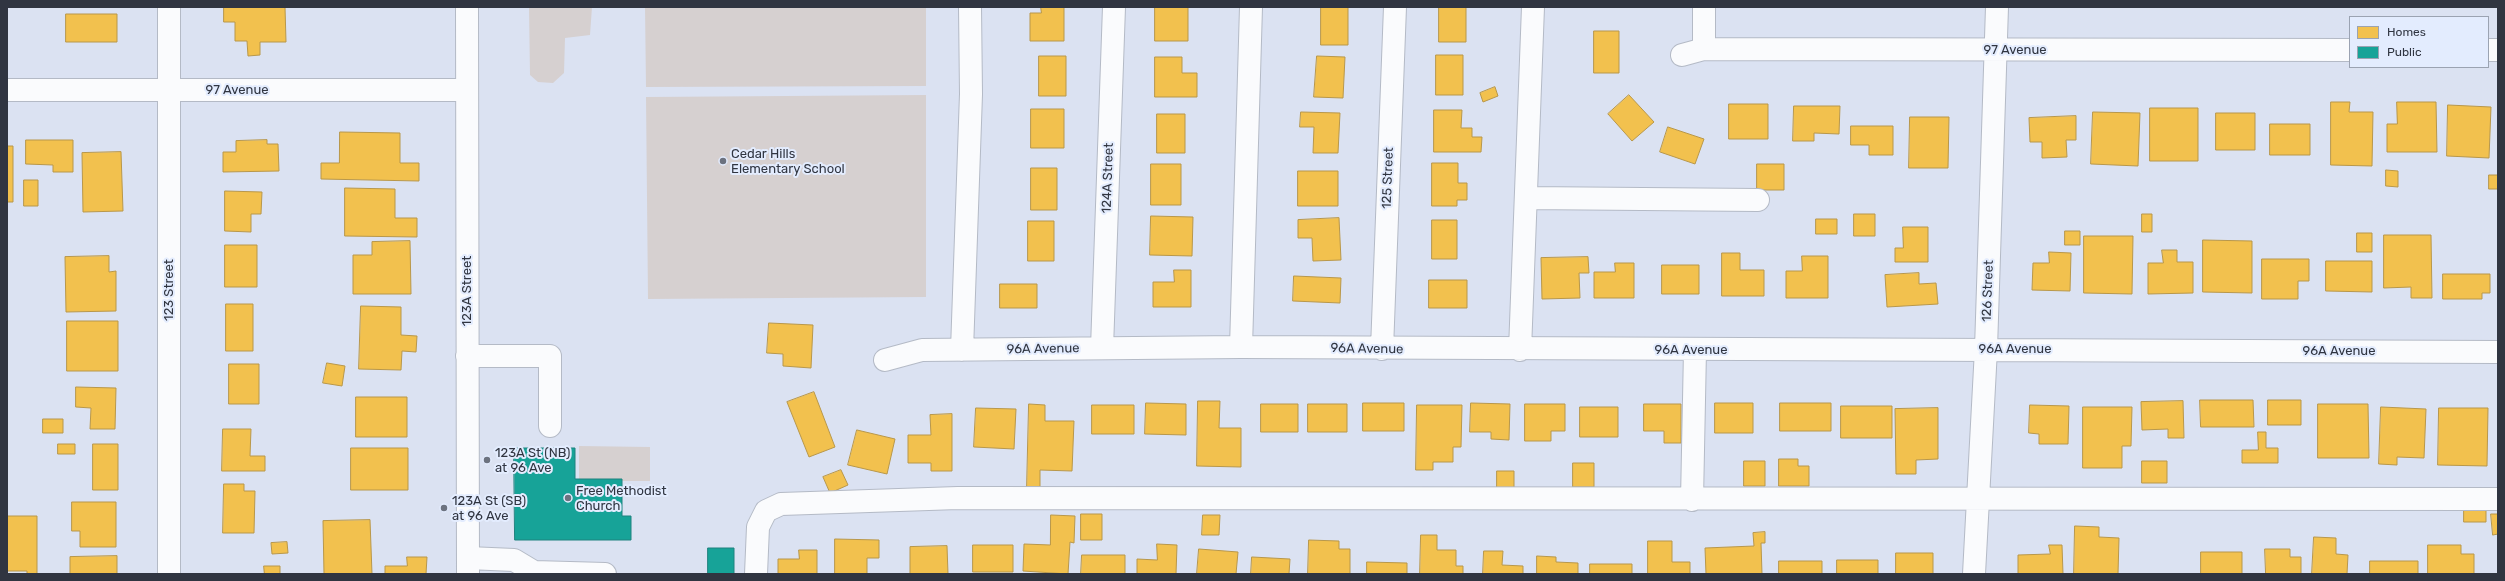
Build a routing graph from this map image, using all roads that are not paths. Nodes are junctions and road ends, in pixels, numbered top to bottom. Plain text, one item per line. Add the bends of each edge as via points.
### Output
1 (169, 7) edge
2 (467, 7) edge
3 (970, 7) edge
4 (1114, 7) edge
5 (1251, 7) edge
6 (1395, 7) edge
7 (1533, 7) edge
8 (1704, 7) edge
9 (1997, 7) edge
10 (1704, 49) junction
11 (1995, 50) junction
12 (2349, 50) edge
13 (1682, 55) dead end
14 (7, 90) edge
15 (169, 90) junction
16 (467, 90) junction
17 (1527, 198) junction
18 (1758, 200) dead end
19 (1241, 347) junction
20 (1102, 348) junction
21 (1382, 349) junction
22 (1986, 349) junction
23 (962, 350) junction
24 (1520, 350) junction
25 (1695, 350) junction
26 (2498, 352) edge
27 (467, 356) junction
28 (885, 360) dead end
29 (550, 426) dead end
30 (1979, 498) junction
31 (2498, 499) edge
32 (1692, 500) junction
33 (468, 566) edge
34 (169, 574) edge
35 (605, 574) edge
36 (756, 574) edge
37 (1974, 574) edge

1 - 15 street, 123 Street
2 - 16 street, 123A Street
3 - 23 street via 971,94
4 - 20 street, 124A Street
5 - 19 street
6 - 21 street, 125 Street
7 - 17 street
8 - 10 street
9 - 11 street, 126 Street
10 - 11 street, 97 Avenue
10 - 13 street, 97 Avenue
11 - 12 street, 97 Avenue
11 - 22 street, 126 Street
14 - 15 street, 97 Avenue
15 - 16 street, 97 Avenue
15 - 34 street, 123 Street
16 - 27 street, 123A Street
17 - 18 street
17 - 24 street
19 - 20 street, 96A Avenue
19 - 21 street, 96A Avenue
20 - 23 street, 96A Avenue
21 - 24 street, 96A Avenue
22 - 25 street, 96A Avenue
22 - 26 street, 96A Avenue
22 - 30 street, 126 Street
23 - 28 street, 96A Avenue via 922,350
24 - 25 street, 96A Avenue
25 - 32 street
27 - 29 street via 550,356
27 - 33 street, 123A Street
30 - 31 street
30 - 32 street
30 - 37 street, 126 Street
32 - 36 street via 958,498 782,504 766,512 758,527
33 - 35 street via 514,560 534,572

